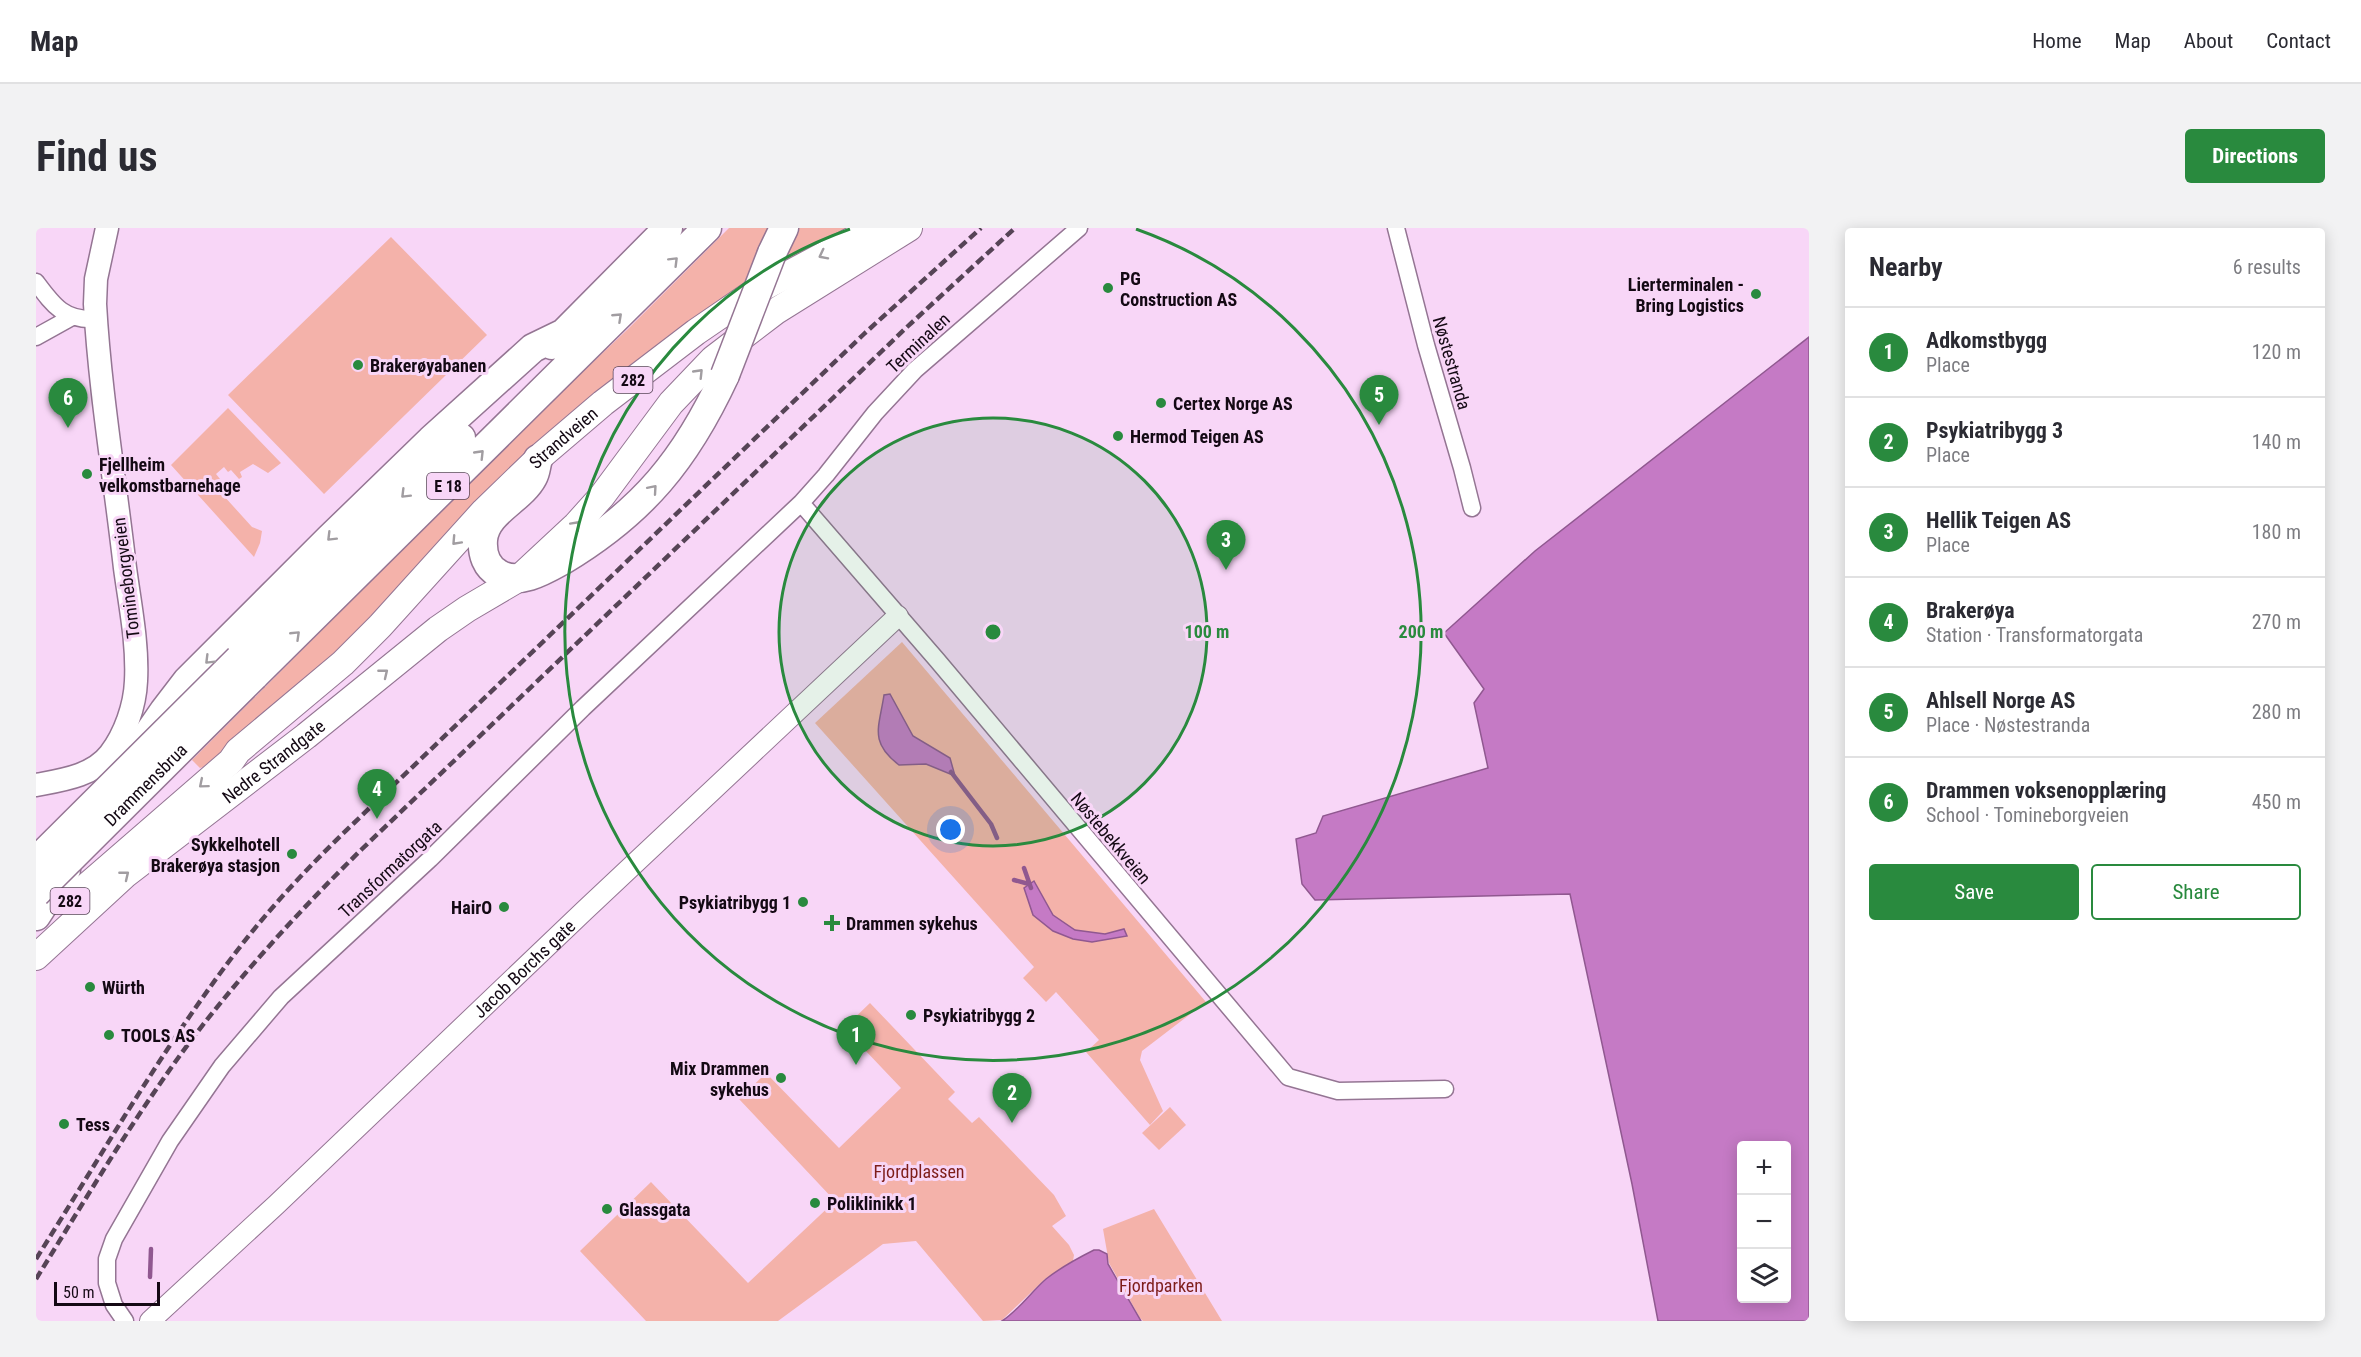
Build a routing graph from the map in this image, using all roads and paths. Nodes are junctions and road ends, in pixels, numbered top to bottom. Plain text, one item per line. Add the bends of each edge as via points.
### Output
1 (107, 228) edge
2 (668, 228) edge
3 (707, 228) edge
4 (875, 228) edge
5 (909, 228) edge
6 (1079, 228) edge
7 (1396, 228) edge
8 (778, 241) edge
9 (36, 282) edge
10 (72, 317) junction
11 (96, 319) junction
12 (564, 333) junction
13 (36, 337) edge
14 (538, 459) junction
15 (801, 503) junction
16 (1472, 508) dead end
17 (424, 577) junction
18 (518, 579) junction
19 (898, 616) junction
20 (247, 668) junction
21 (306, 736) junction
22 (231, 761) junction
23 (36, 785) edge
24 (36, 861) edge
25 (36, 893) edge
26 (36, 916) edge
27 (36, 933) edge
28 (36, 957) edge
29 (1445, 1089) dead end
30 (125, 1321) edge
31 (150, 1321) edge

1 - 11 main road, Tomineborgveien via 96,279
2 - 12 highway, E 18
20 -> 3 highway, E 18 via 469,466
4 -> 14 main road, Strandveien / 282 via 775,280 717,317 603,403
18 -> 5 main road, 282 via 602,496 671,403 713,359 776,311
6 - 15 street, Terminalen via 915,370
7 - 16 street, Nøstestranda
18 -> 8 highway, bridge via 538,573 619,522 686,448 725,375
9 - 10 street via 53,304
10 - 11 street
10 - 13 street
11 - 23 main road, Tomineborgveien via 132,619 135,693 127,722 101,763 77,776
12 -> 20 highway, E 18
12 -> 26 highway, E 18 via 533,348 431,440 187,681 106,795 63,877
14 -> 17 main road, Strandveien / 282 via 466,529
14 - 18 highway via 533,477 494,518 483,536 488,566 501,576
15 - 19 street, Nøstebekkveien
15 - 30 street, Transformatorgata via 281,997 222,1066 170,1141 114,1239 107,1258 107,1283 114,1305
17 - 21 main road, 282 via 420,600 380,648 362,669 306,717
17 - 22 main road, Nedre Strandgate / 282 via 343,663
21 -> 18 main road, Nedre Strandgate via 438,629
19 - 29 street, Nøstebekkveien via 1288,1077 1338,1091
19 - 31 street, Jacob Borchs gate
20 - 24 highway, Drammensbrua / E 18, bridge
20 - 25 highway, Drammensbrua / E 18, bridge
21 - 22 main road, 282 via 279,737 243,760
28 -> 21 main road, Nedre Strandgate via 125,875
22 -> 27 main road, Nedre Strandgate / 282

